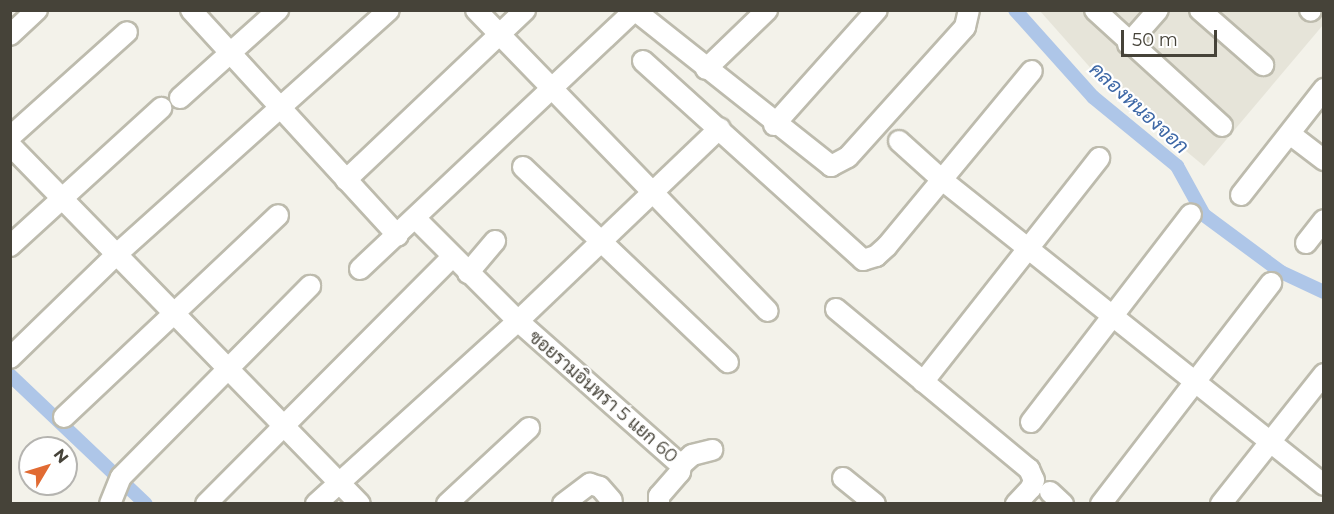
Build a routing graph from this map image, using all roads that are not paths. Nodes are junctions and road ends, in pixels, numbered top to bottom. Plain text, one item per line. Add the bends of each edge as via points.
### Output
1 (37, 10) edge
2 (191, 10) edge
3 (278, 10) edge
4 (389, 10) edge
5 (476, 10) edge
6 (525, 10) edge
7 (767, 10) edge
8 (877, 10) edge
9 (969, 10) edge
10 (1095, 10) edge
11 (1158, 10) edge
12 (1200, 10) edge
13 (644, 13) edge
14 (127, 32) dead end
15 (10, 35) edge
16 (499, 35) junction
17 (1128, 44) junction
18 (230, 53) junction
19 (643, 61) dead end
20 (1263, 65) dead end
21 (706, 69) junction
22 (1032, 71) dead end
23 (551, 89) junction
24 (1323, 89) edge
25 (180, 98) dead end
26 (279, 107) junction
27 (161, 108) dead end
28 (774, 124) junction
29 (1222, 126) dead end
30 (720, 128) junction
31 (1290, 134) junction
32 (10, 137) edge
33 (899, 141) dead end
34 (10, 145) edge
35 (1099, 158) dead end
36 (1323, 160) edge
37 (523, 167) dead end
38 (941, 179) junction
39 (346, 180) junction
40 (652, 193) junction
41 (1241, 195) dead end
42 (61, 198) junction
43 (1191, 214) dead end
44 (278, 215) dead end
45 (416, 219) junction
46 (1323, 220) edge
47 (398, 236) junction
48 (495, 241) dead end
49 (601, 242) junction
50 (1306, 243) dead end
51 (10, 246) edge
52 (1028, 247) junction
53 (117, 254) junction
54 (452, 257) junction
55 (360, 269) dead end
56 (468, 273) junction
57 (1271, 283) dead end
58 (310, 286) dead end
59 (836, 309) dead end
60 (768, 311) dead end
61 (173, 314) junction
62 (1112, 314) junction
63 (518, 321) junction
64 (10, 358) edge
65 (728, 362) dead end
66 (228, 369) junction
67 (1323, 374) edge
68 (1195, 380) junction
69 (923, 382) junction
70 (64, 417) dead end
71 (1031, 422) dead end
72 (283, 424) junction
73 (529, 428) dead end
74 (1270, 441) junction
75 (712, 450) dead end
76 (681, 465) junction
77 (843, 478) dead end
78 (339, 482) junction
79 (1323, 485) edge
80 (115, 490) edge
81 (612, 501) dead end
82 (206, 504) edge
83 (316, 504) edge
84 (360, 504) edge
85 (447, 504) edge
86 (562, 504) edge
87 (659, 504) edge
88 (875, 504) edge
89 (1016, 504) edge
90 (1101, 504) edge
91 (1221, 504) edge

1 - 15 street
2 - 18 street
3 - 18 street
4 - 26 street
5 - 16 street
6 - 16 street
7 - 21 street
8 - 28 street
9 - 28 street via 965,27 839,165 823,163
10 - 17 street
11 - 17 street
12 - 20 street
13 - 21 street
13 - 23 street
14 - 32 street
16 - 23 street
16 - 39 street
17 - 29 street
18 - 25 street
18 - 26 street
19 - 30 street
21 - 28 street
22 - 38 street
23 - 40 street
23 - 45 street
24 - 31 street
26 - 39 street
26 - 53 street
27 - 42 street
30 - 38 street via 863,260 876,256 887,246
30 - 40 street
31 - 36 street
31 - 41 street
33 - 38 street
34 - 42 street
35 - 52 street
37 - 49 street
38 - 52 street
39 - 47 street
40 - 49 street
40 - 60 street
42 - 51 street
42 - 53 street
43 - 62 street
44 - 61 street
45 - 47 street
45 - 54 street, ซอยรามอินทรา 5 แยก 60
46 - 50 street
47 - 55 street
48 - 56 street
49 - 63 street
49 - 65 street
52 - 62 street
52 - 69 street
53 - 61 street
53 - 64 street
54 - 56 street, ซอยรามอินทรา 5 แยก 60
54 - 72 street
56 - 63 street, ซอยรามอินทรา 5 แยก 60
57 - 68 street
58 - 66 street
59 - 69 street
61 - 66 street
61 - 70 street
62 - 68 street
62 - 71 street
63 - 76 street, ซอยรามอินทรา 5 แยก 60
63 - 78 street
66 - 72 street
66 - 80 street
67 - 74 street
68 - 74 street
68 - 90 street
69 - 89 street via 1029,469 1034,480
72 - 78 street
72 - 82 street
73 - 85 street
74 - 79 street
74 - 91 street
75 - 76 street via 692,455
76 - 87 street, ซอยรามอินทรา 5 แยก 60 via 681,472 659,496
77 - 88 street
78 - 83 street
78 - 84 street
81 - 86 street via 590,484

